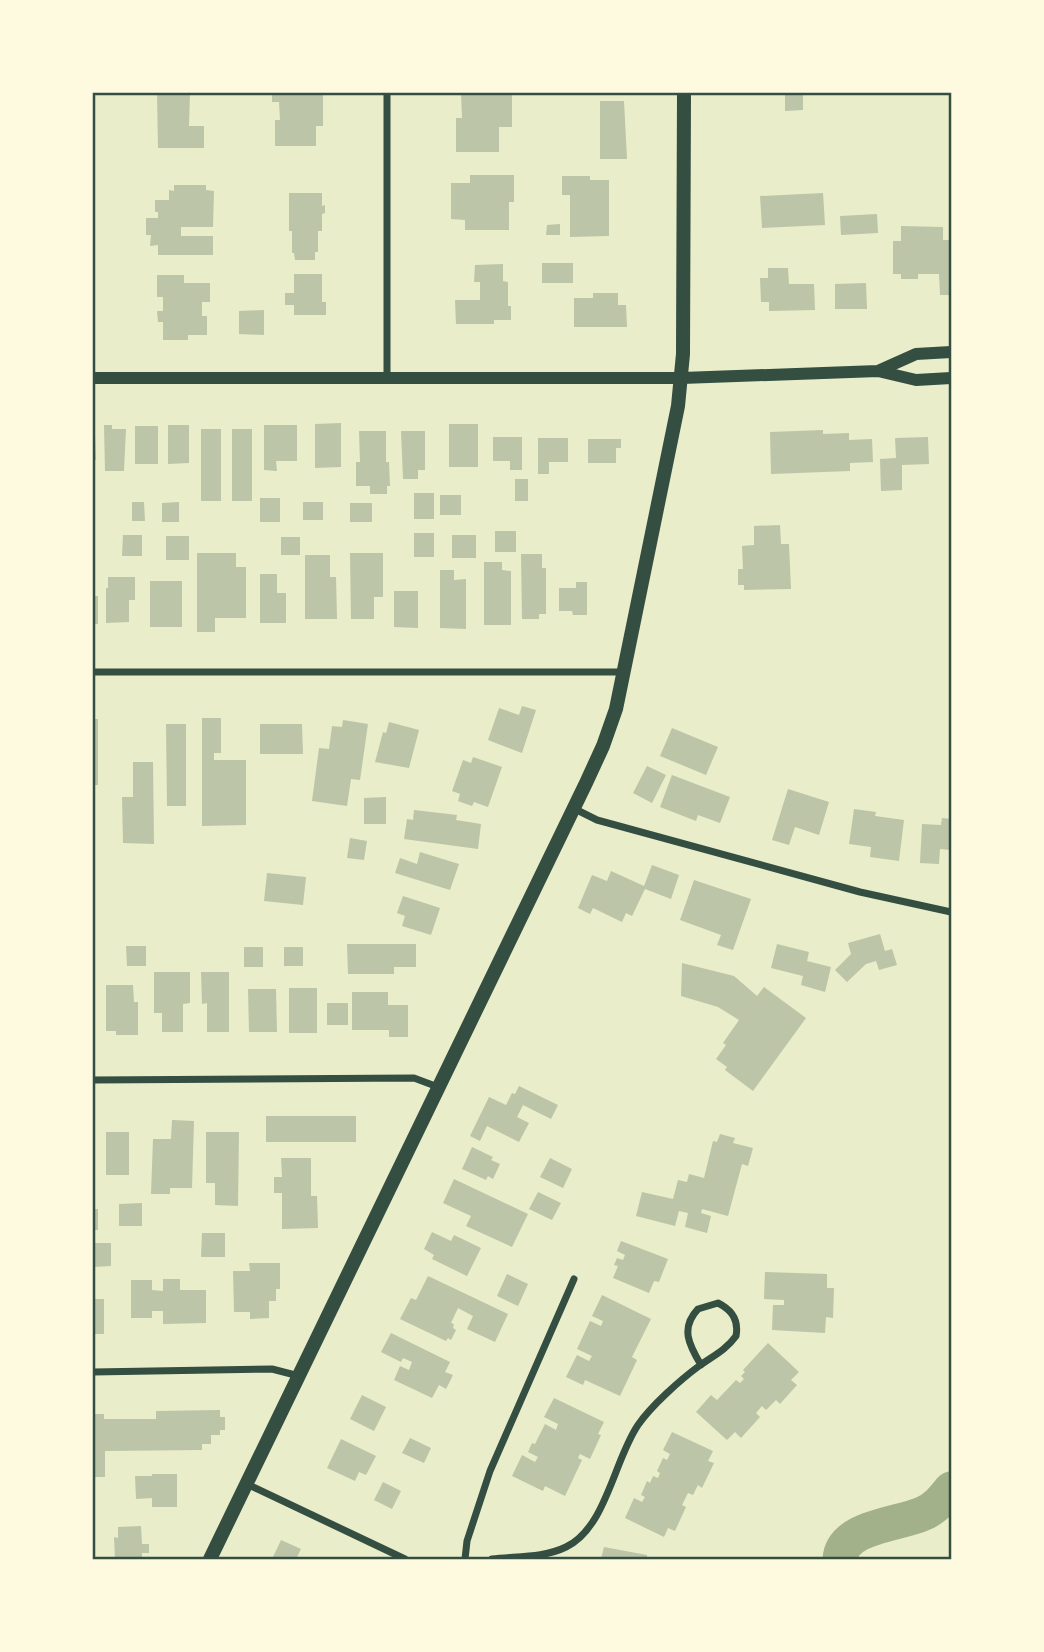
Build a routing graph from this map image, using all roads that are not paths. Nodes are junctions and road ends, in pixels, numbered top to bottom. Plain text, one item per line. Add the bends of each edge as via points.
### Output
1 (387, 93) edge
2 (684, 93) edge
3 (951, 352) edge
4 (878, 370) junction
5 (93, 378) edge
6 (682, 378) junction
7 (951, 378) edge
8 (387, 379) junction
9 (93, 672) edge
10 (625, 672) junction
11 (572, 808) junction
12 (951, 912) edge
13 (93, 1080) edge
14 (439, 1087) junction
15 (574, 1279) dead end
16 (701, 1365) junction
17 (93, 1372) edge
18 (299, 1376) junction
19 (247, 1484) junction
20 (548, 1556) edge
21 (210, 1559) edge
22 (405, 1559) edge
23 (465, 1559) edge
24 (492, 1559) edge

1 - 8 street
2 - 6 main road
3 - 4 street via 916,354
4 - 6 street
4 - 7 street via 916,380
5 - 8 street
6 - 8 street
6 - 10 main road
9 - 10 street
10 - 11 main road via 603,746
11 - 12 street via 611,824
11 - 14 main road
13 - 14 street via 414,1078
14 - 18 main road
15 - 23 street via 490,1471
16 - 16 street via 721,1353 736,1336 736,1320 718,1303 698,1308 688,1324 690,1346
16 - 20 street via 637,1425 591,1524 578,1540
17 - 18 street via 272,1369
18 - 19 main road
19 - 21 main road
19 - 22 street
20 - 24 street

